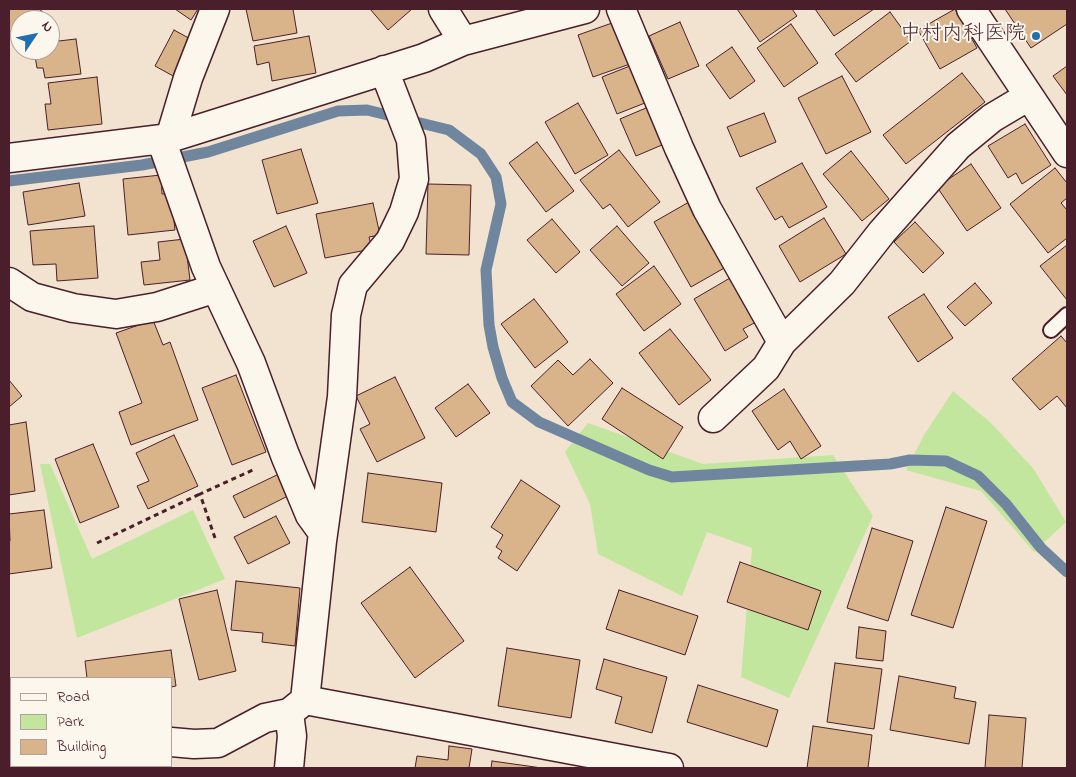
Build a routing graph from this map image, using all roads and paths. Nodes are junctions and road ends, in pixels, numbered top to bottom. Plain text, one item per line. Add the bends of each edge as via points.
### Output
1 (214, 9) edge
2 (443, 9) edge
3 (585, 9) edge
4 (621, 9) edge
5 (971, 9) edge
6 (463, 40) junction
7 (387, 80) junction
8 (1029, 96) junction
9 (168, 151) junction
10 (1067, 153) edge
11 (9, 158) edge
12 (9, 282) edge
13 (216, 288) junction
14 (1067, 315) edge
15 (1051, 330) dead end
16 (782, 342) junction
17 (713, 418) dead end
18 (284, 454) junction
19 (200, 494) junction
20 (323, 533) junction
21 (215, 538) dead end
22 (97, 543) dead end
23 (297, 706) junction
24 (172, 742) edge
25 (289, 768) edge
26 (669, 768) edge

1 - 9 street via 188,78
2 - 6 street
3 - 6 street
4 - 16 street via 707,209
5 - 8 street
6 - 7 street
7 - 9 street
7 - 20 street via 411,140 414,179 404,212 390,241 353,285 346,314 342,397
8 - 10 street
8 - 16 street via 992,118 958,146 842,283
9 - 11 street
9 - 13 street
12 - 13 street via 32,297 73,308 116,314 157,307
13 - 18 street via 251,363
14 - 15 lane
16 - 17 street via 766,368
18 - 19 path
18 - 20 street via 310,515
19 - 21 path
19 - 22 path
20 - 23 street
23 - 24 street via 265,718 218,743
23 - 25 street
23 - 26 street

